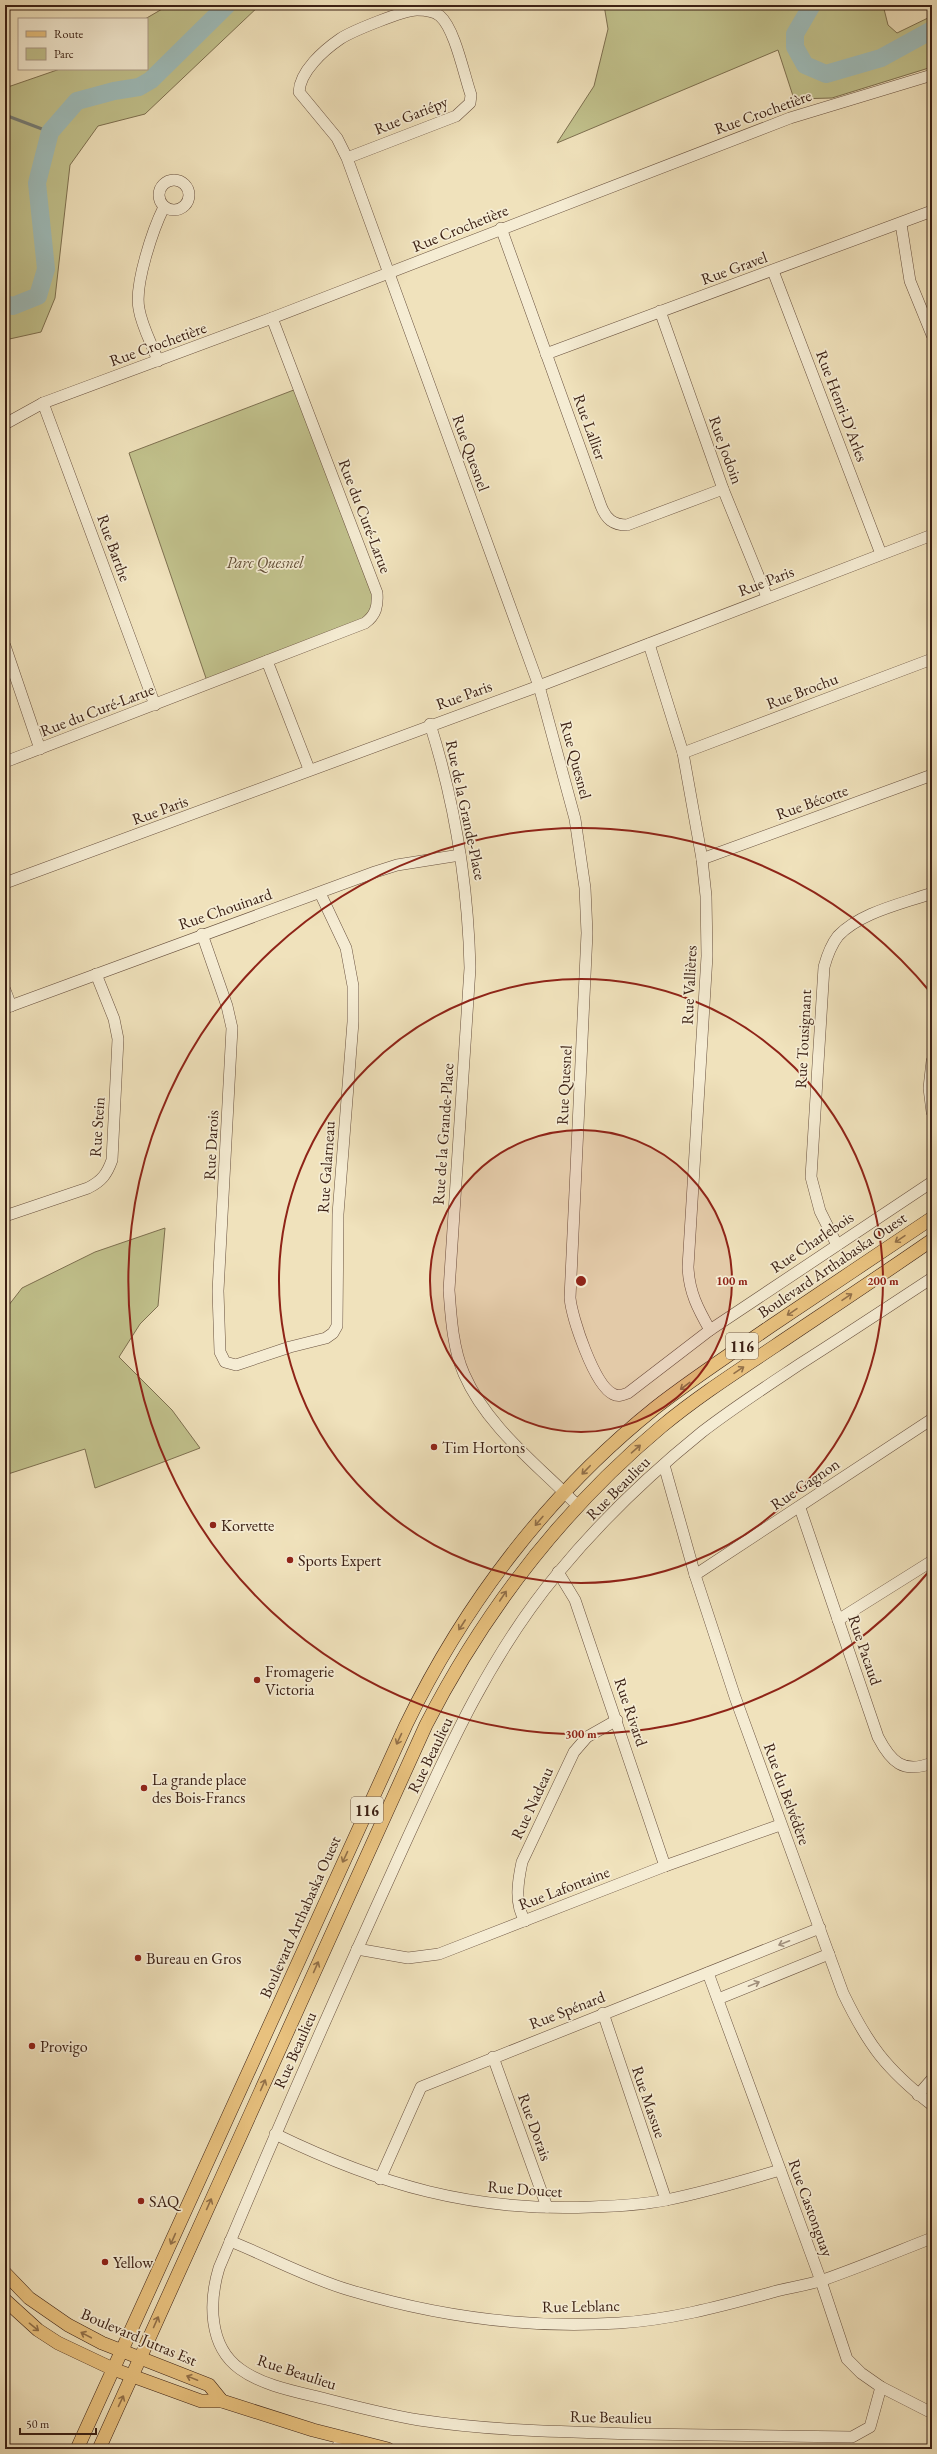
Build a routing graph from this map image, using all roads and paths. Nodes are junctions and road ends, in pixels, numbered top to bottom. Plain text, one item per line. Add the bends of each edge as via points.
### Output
1 (932, 76) edge
2 (347, 158) junction
3 (164, 207) dead end
4 (932, 211) edge
5 (901, 224) junction
6 (501, 228) junction
7 (774, 271) junction
8 (388, 274) junction
9 (660, 311) junction
10 (272, 318) junction
11 (932, 335) edge
12 (546, 354) junction
13 (158, 361) junction
14 (43, 403) junction
15 (5, 424) edge
16 (723, 489) junction
17 (932, 535) edge
18 (881, 554) junction
19 (767, 597) junction
20 (649, 644) junction
21 (5, 646) edge
22 (932, 658) edge
23 (267, 662) junction
24 (539, 686) junction
25 (155, 705) junction
26 (430, 724) junction
27 (40, 749) junction
28 (683, 753) junction
29 (5, 762) edge
30 (309, 769) junction
31 (932, 775) edge
32 (460, 855) junction
33 (702, 859) junction
34 (5, 883) edge
35 (320, 893) junction
36 (932, 893) edge
37 (202, 934) junction
38 (96, 974) junction
39 (5, 990) edge
40 (8, 1007) edge
41 (932, 1061) edge
42 (932, 1112) edge
43 (932, 1182) edge
44 (5, 1216) edge
45 (932, 1218) edge
46 (932, 1240) edge
47 (837, 1245) junction
48 (932, 1278) edge
49 (710, 1330) junction
50 (225, 1362) joint
51 (612, 1394) joint
52 (932, 1419) edge
53 (664, 1465) junction
54 (565, 1492) junction
55 (577, 1505) junction
56 (800, 1508) junction
57 (932, 1561) edge
58 (558, 1572) junction
59 (695, 1575) junction
60 (838, 1620) junction
61 (617, 1720) junction
62 (932, 1763) edge
63 (780, 1825) junction
64 (665, 1866) junction
65 (525, 1920) junction
66 (820, 1928) junction
67 (357, 1949) junction
68 (829, 1954) junction
69 (708, 1973) junction
70 (718, 1999) junction
71 (603, 2013) junction
72 (493, 2057) junction
73 (932, 2079) edge
74 (918, 2095) junction
75 (932, 2105) edge
76 (275, 2134) junction
77 (780, 2170) junction
78 (380, 2179) junction
79 (666, 2200) junction
80 (547, 2207) junction
81 (932, 2238) edge
82 (230, 2241) junction
83 (5, 2273) edge
84 (821, 2280) junction
85 (5, 2300) edge
86 (122, 2351) junction
87 (139, 2358) junction
88 (113, 2369) junction
89 (132, 2376) junction
90 (881, 2387) junction
91 (222, 2401) junction
92 (932, 2413) edge
93 (339, 2444) edge
94 (77, 2449) edge
95 (98, 2449) edge
96 (388, 2449) edge

1 - 6 street, Rue Crochetière via 790,118
2 - 2 street, Rue Gariépy via 337,138 299,92 300,81 306,70 340,39 352,32 415,10 427,10 440,15 448,25 471,95 470,103 456,116
2 - 8 street, Rue Quesnel
3 - 13 street via 157,223 137,299
4 - 5 street, Rue Gravel
5 - 7 street, Rue Gravel
5 - 11 street via 910,281
6 - 8 street, Rue Crochetière
6 - 12 street, Rue Lallier
7 - 9 street, Rue Gravel
7 - 18 street, Rue Henri-D'Arles
8 - 10 street, Rue Crochetière
8 - 24 street, Rue Quesnel
9 - 12 street, Rue Gravel
9 - 16 street, Rue Jodoin
10 - 13 street, Rue Crochetière
10 - 23 street, Rue du Curé-Larue via 377,593 378,604 373,618 365,624
12 - 16 street, Rue Lallier via 604,513 609,520 618,525 626,525
13 - 14 street, Rue Crochetière
14 - 15 street, Rue Crochetière
14 - 25 street, Rue Barthe
16 - 19 street, Rue Jodoin
17 - 18 street, Rue Paris
18 - 19 street, Rue Paris
19 - 20 street, Rue Paris
20 - 24 street, Rue Paris
20 - 28 street, Rue Vallières
21 - 27 street
22 - 28 street, Rue Brochu
23 - 25 street, Rue du Curé-Larue
23 - 30 street
24 - 26 street, Rue Paris
24 - 51 street, Rue Quesnel via 575,819 585,888 587,933 570,1298 572,1316 579,1336 599,1379
25 - 27 street, Rue du Curé-Larue
26 - 30 street, Rue Paris
26 - 32 street, Rue de la Grande-Place
27 - 29 street, Rue du Curé-Larue
28 - 33 street, Rue Vallières
30 - 34 street, Rue Paris via 191,816
31 - 33 street, Rue Bécotte
32 - 35 street, Rue Chouinard via 397,865
32 - 54 street, Rue de la Grande-Place via 466,892 470,968 450,1270 450,1303 456,1344 464,1374 492,1418
33 - 49 street, Rue Vallières via 706,896 707,956 688,1267 689,1288
35 - 37 street, Rue Chouinard
35 - 50 street, Rue Galarneau via 346,948 352,986 353,1022 338,1214 337,1326 326,1338 290,1346 236,1365
36 - 47 street, Rue Tousignant via 850,926 837,937 824,967 811,1177 820,1211
37 - 38 street, Rue Chouinard
37 - 50 street, Rue Darois via 232,1028 218,1291 220,1352
38 - 40 street, Rue Chouinard
38 - 44 street, Rue Stein via 114,1019 118,1039 112,1160 107,1174 88,1188
39 - 40 street
41 - 42 street via 929,1088
43 - 47 street, Rue Charlebois
45 -> 54 main road, Boulevard Arthabaska Ouest / 116 via 696,1377 654,1409 595,1461
55 -> 46 main road, 116 via 630,1454 705,1393
47 - 49 street, Rue Charlebois
48 - 53 street, Rue Beaulieu via 753,1395 703,1431
49 - 51 street, Rue Charlebois via 628,1393 620,1396
52 - 56 street, Rue Gagnon
53 - 58 street, Rue Beaulieu
53 - 59 street, Rue du Belvédère
54 - 55 street, Rue de la Grande-Place
54 -> 86 main road, Boulevard Arthabaska Ouest / 116 via 510,1556 478,1600 445,1650 418,1699
87 -> 55 main road, 116 via 446,1685 506,1592
56 - 59 street, Rue Gagnon
56 - 60 street, Rue Pacaud
57 - 60 street
58 - 61 street, Rue Rivard via 575,1600
58 - 67 street, Rue Beaulieu via 534,1603 485,1680 439,1768
59 - 63 street, Rue du Belvédère
60 - 62 street, Rue Pacaud via 878,1737 887,1756 895,1763 910,1767
61 - 64 street, Rue Rivard
61 - 65 street, Rue Nadeau via 587,1737 574,1752 522,1862 518,1880 518,1900
63 - 64 street, Rue Lafontaine
63 - 66 street, Rue du Belvédère
64 - 65 street, Rue Lafontaine
65 - 67 street, Rue Lafontaine via 424,1958 391,1957
66 - 68 street, Rue du Belvédère
66 -> 69 street, Rue Spénard
67 - 76 street, Rue Beaulieu
70 -> 68 street
68 - 74 street, Rue du Belvédère via 843,1993 861,2030 879,2057
69 - 70 street, Rue Castonguay
69 - 71 street, Rue Spénard
70 - 77 street, Rue Castonguay
71 - 72 street, Rue Spénard
71 - 79 street, Rue Massue
72 - 78 street, Rue Spénard via 421,2087
72 - 80 street, Rue Dorais
73 - 74 street
74 - 75 street, Rue du Belvédère
76 - 78 street, Rue Doucet via 323,2157
76 - 82 street, Rue Beaulieu
77 - 79 street, Rue Doucet
77 - 84 street, Rue Castonguay
78 - 80 street, Rue Doucet via 466,2200
79 - 80 street, Rue Doucet via 630,2205
81 - 84 street, Rue Leblanc
82 - 84 street, Rue Leblanc via 294,2270 353,2291 469,2317 521,2322 620,2323 674,2316 725,2306
82 - 90 street, Rue Beaulieu via 212,2291 211,2313 216,2332 229,2359 239,2369 266,2382 363,2409 433,2422 517,2430 852,2438 870,2427
86 -> 83 main road, Boulevard Jutras Est via 102,2343 49,2313 29,2298
84 - 90 street, Rue Castonguay via 847,2359
85 -> 88 main road via 38,2330 58,2343
86 - 87 main road, Boulevard Jutras Est
86 - 88 main road, Boulevard Arthabaska Ouest / 116
87 - 89 main road, 116
91 -> 87 main road, Boulevard Jutras Est via 209,2385
88 - 89 main road
88 - 94 main road, Boulevard Arthabaska Ouest / 116
89 - 91 main road via 202,2401
95 -> 89 main road, 116
90 - 92 street, Rue Castonguay
91 - 93 main road
93 - 96 main road

